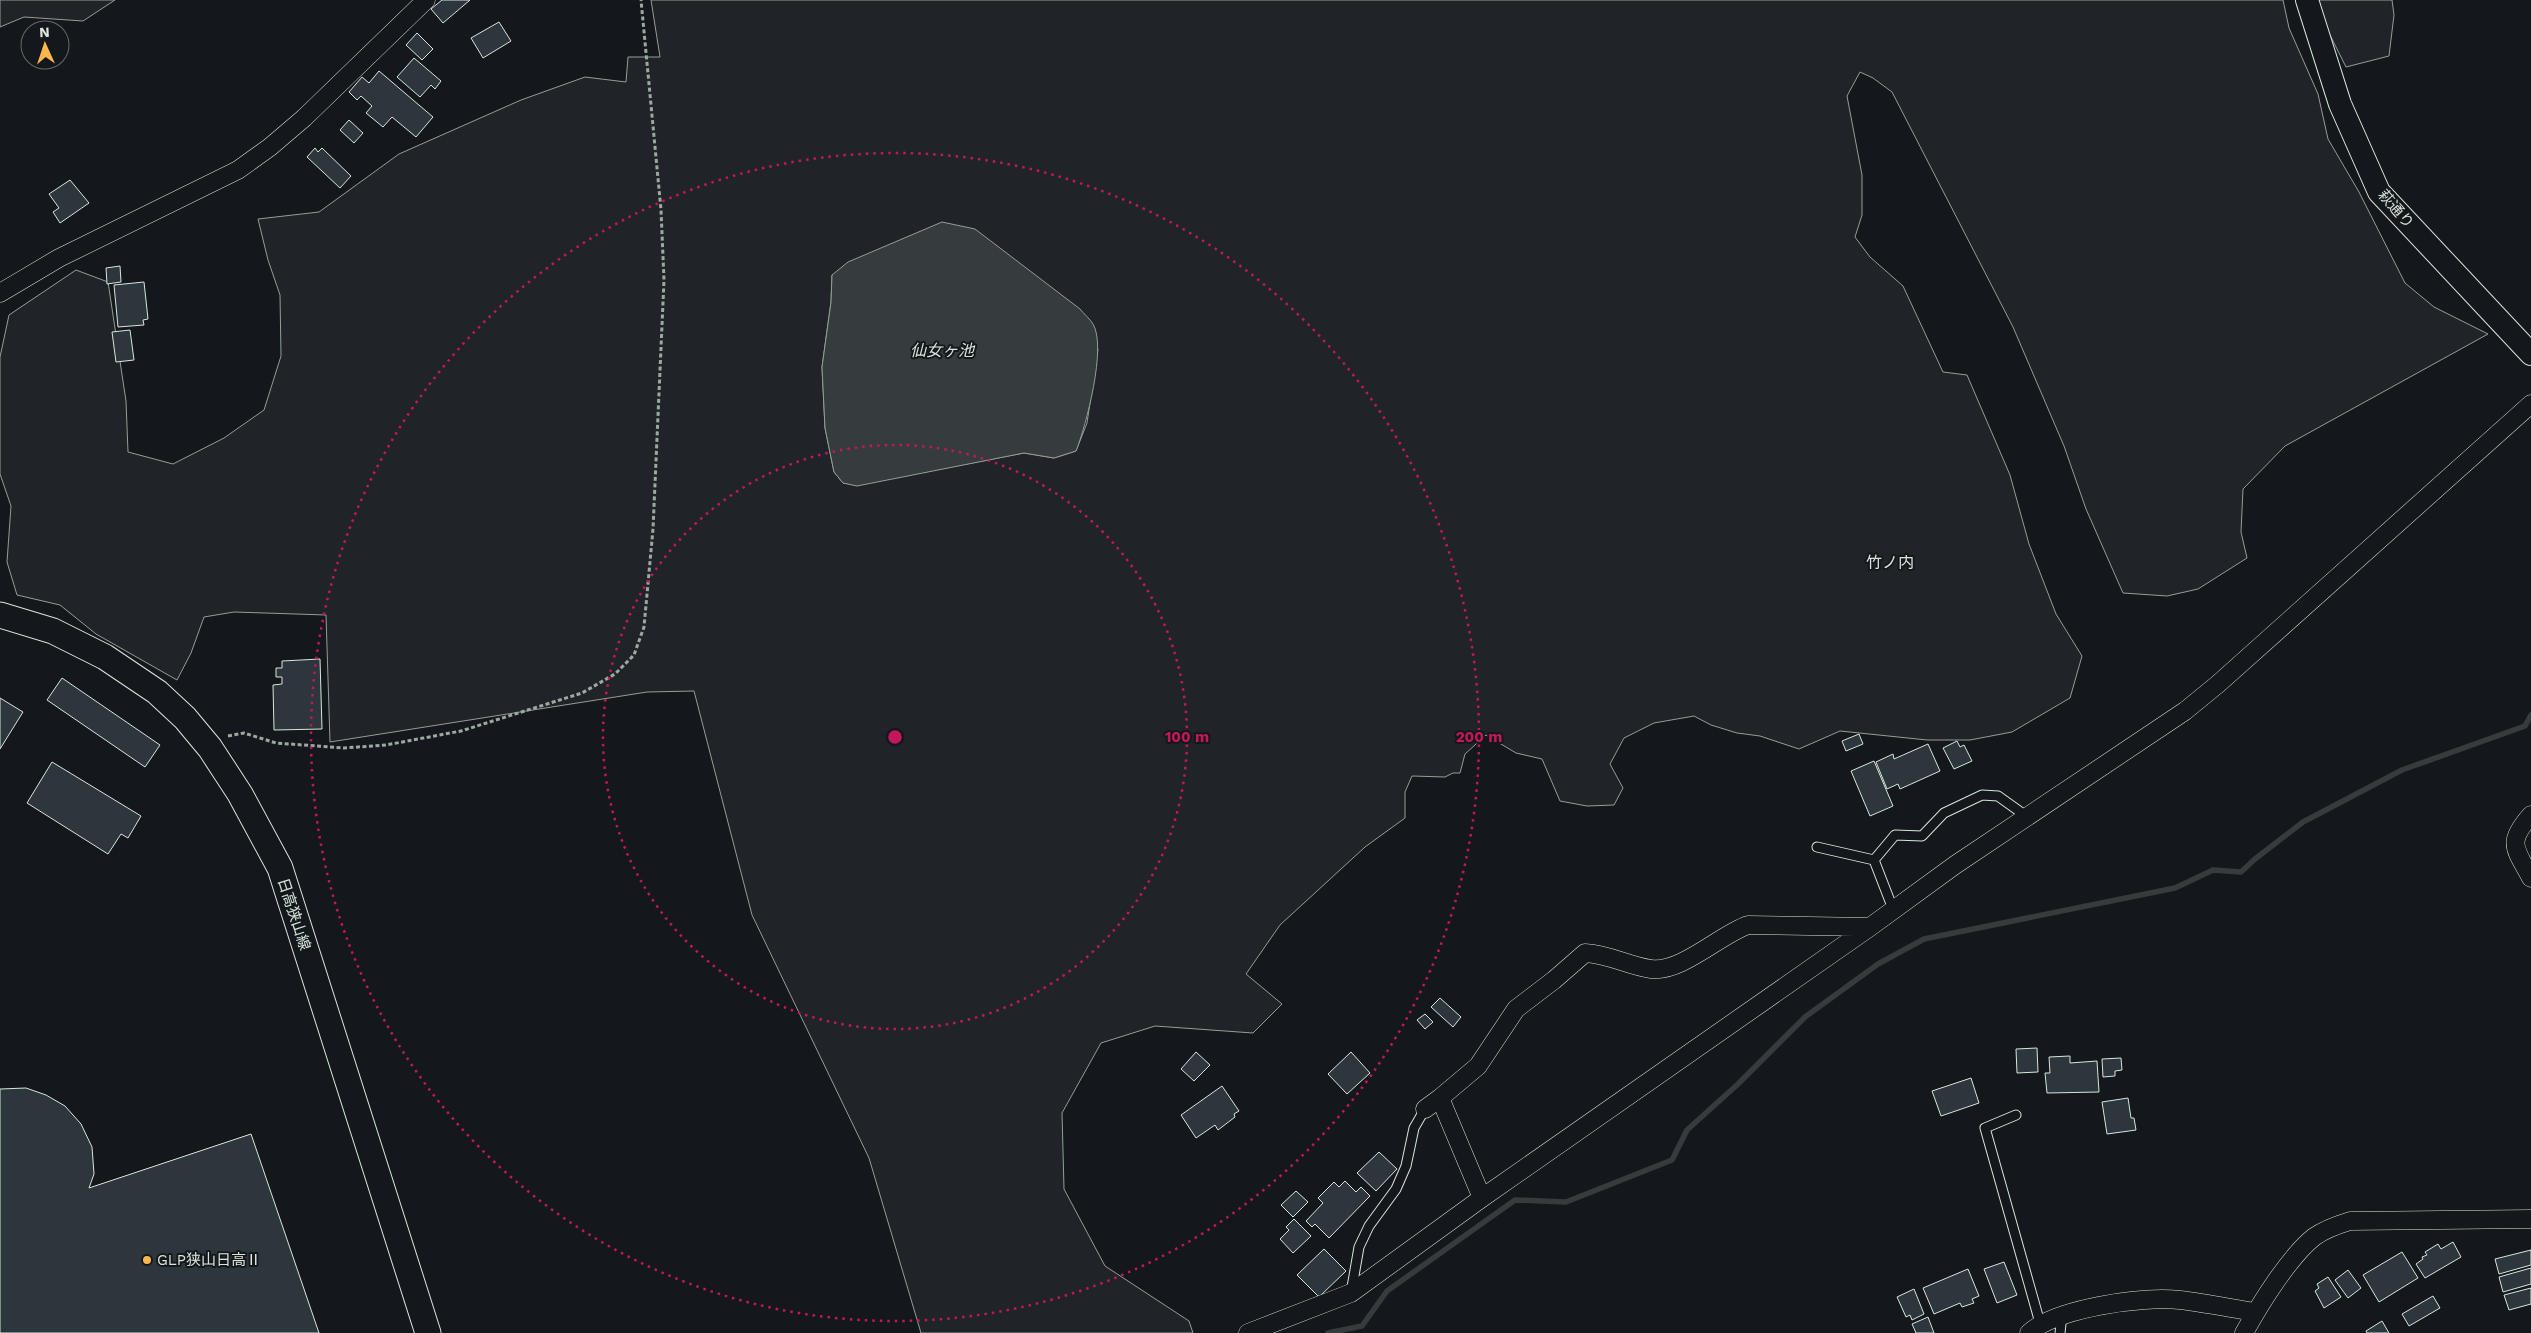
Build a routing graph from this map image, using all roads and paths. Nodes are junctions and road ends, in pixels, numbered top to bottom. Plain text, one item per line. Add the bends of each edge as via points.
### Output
1 (426, 0) edge
2 (641, 0) edge
3 (2307, 0) edge
4 (0, 293) edge
5 (2531, 354) edge
6 (2531, 404) edge
7 (0, 614) edge
8 (210, 748) junction
9 (2026, 816) junction
10 (2531, 816) edge
11 (1817, 847) dead end
12 (1874, 860) junction
13 (2531, 878) edge
14 (1893, 909) junction
15 (1870, 927) junction
16 (1440, 1098) junction
17 (1425, 1109) joint
18 (2016, 1115) dead end
19 (1482, 1198) junction
20 (2531, 1219) edge
21 (1352, 1293) junction
22 (2255, 1312) junction
23 (2062, 1315) junction
24 (2035, 1328) edge
25 (428, 1333) edge
26 (1248, 1333) edge
27 (2060, 1333) edge
28 (2244, 1333) edge

1 - 4 street via 304,118 238,170 59,258
2 - 8 path via 661,210 664,280 653,529 644,627 634,656 615,674 582,693 461,731 386,745 344,748 276,743 244,733 231,734
3 - 5 street, 萩通り via 2340,104 2379,192
6 - 9 street via 2218,684 2184,711
7 - 8 main road, 日高狭山線 via 53,631 105,657 157,692
8 - 25 main road, 日高狭山線 via 240,794 280,868
9 - 12 lane via 1998,796 1982,795 1944,812 1922,836 1895,834
9 - 14 street
10 - 13 street via 2516,833 2516,848
11 - 12 lane
12 - 14 lane
14 - 15 street
15 - 16 street via 1748,925 1705,951 1653,970 1602,954 1585,953 1516,1009 1478,1066
15 - 19 street
16 - 17 street
16 - 19 street
17 - 21 lane via 1414,1128 1411,1150 1396,1189 1369,1226 1359,1247
18 - 24 lane via 1985,1128
19 - 21 street
20 - 22 street via 2350,1221 2330,1227 2298,1252
21 - 26 street
22 - 23 street via 2178,1300 2125,1302
22 - 28 street
23 - 24 street
23 - 27 lane

